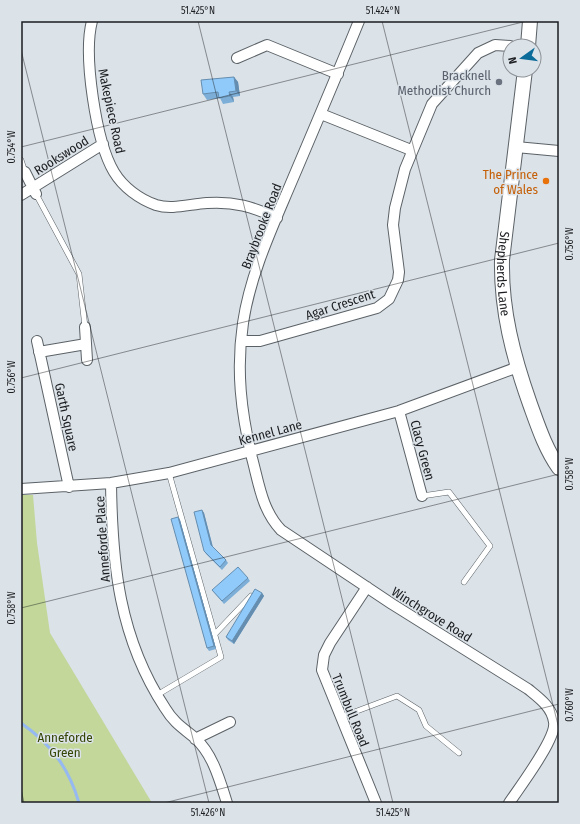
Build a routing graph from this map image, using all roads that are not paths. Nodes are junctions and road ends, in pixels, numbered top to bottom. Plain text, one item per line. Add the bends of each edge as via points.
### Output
1 (92, 21) edge
2 (359, 21) edge
3 (530, 21) edge
4 (529, 38) edge
5 (502, 45) edge
6 (238, 58) dead end
7 (338, 74) junction
8 (524, 78) edge
9 (321, 114) junction
10 (102, 144) junction
11 (516, 147) junction
12 (411, 150) junction
13 (559, 151) edge
14 (21, 160) edge
15 (25, 172) joint
16 (35, 191) junction
17 (21, 195) edge
18 (277, 218) junction
19 (85, 327) joint
20 (37, 341) dead end
21 (241, 341) junction
22 (86, 344) junction
23 (39, 352) junction
24 (87, 360) dead end
25 (518, 367) junction
26 (399, 410) junction
27 (251, 451) junction
28 (559, 468) edge
29 (169, 473) junction
30 (111, 483) junction
31 (69, 487) junction
32 (21, 489) edge
33 (422, 496) joint
34 (464, 582) dead end
35 (368, 587) junction
36 (251, 596) edge
37 (215, 634) junction
38 (156, 695) junction
39 (340, 717) junction
40 (230, 722) dead end
41 (196, 739) junction
42 (459, 753) dead end
43 (227, 803) edge
44 (376, 803) edge
45 (509, 803) edge

1 - 10 street, Makepiece Road via 88,61
2 - 7 street, Braybrooke Road
3 - 4 street
5 - 12 street, Agar Crescent via 495,45 478,53 432,104
6 - 7 street via 267,45
7 - 9 street, Braybrooke Road
8 - 11 street, Shepherds Lane
9 - 12 street
9 - 18 street, Braybrooke Road
10 - 16 street, Rookswood
10 - 18 street, Makepiece Road via 109,163 120,181 145,200 166,207 232,203 249,206
11 - 13 street
11 - 25 street, Shepherds Lane via 502,273 505,317
12 - 21 street, Agar Crescent via 399,188 393,219 400,272 389,299 376,308 260,341
14 - 15 lane
15 - 16 street, Rookswood
16 - 17 street, Rookswood
16 - 19 lane via 78,274
18 - 21 street, Braybrooke Road via 250,288
19 - 22 street
20 - 23 street, Garth Square
21 - 27 street, Braybrooke Road via 241,402
22 - 23 street
22 - 24 street
23 - 31 street, Garth Square
25 - 26 street, Kennel Lane
25 - 28 street, Shepherds Lane via 540,432
26 - 27 street, Kennel Lane
26 - 33 street, Clacy Green
27 - 29 street, Kennel Lane
27 - 35 street, Winchgrove Road via 262,500 275,524 287,536
29 - 30 street, Kennel Lane
29 - 37 lane
30 - 31 street, Kennel Lane
30 - 38 street, Anneforde Place via 113,555 120,599 134,645
31 - 32 street, Kennel Lane
33 - 34 lane via 449,492 490,546
35 - 39 street, Trumbull Road via 324,655 322,670
35 - 45 street, Winchgrove Road via 528,689 546,704 554,723 550,741
36 - 37 lane
37 - 38 lane via 221,657
38 - 41 street, Anneforde Place via 175,722
39 - 42 lane via 397,696 419,710 426,726
39 - 44 street, Trumbull Road
40 - 41 street
41 - 43 street, Anneforde Place via 216,768

